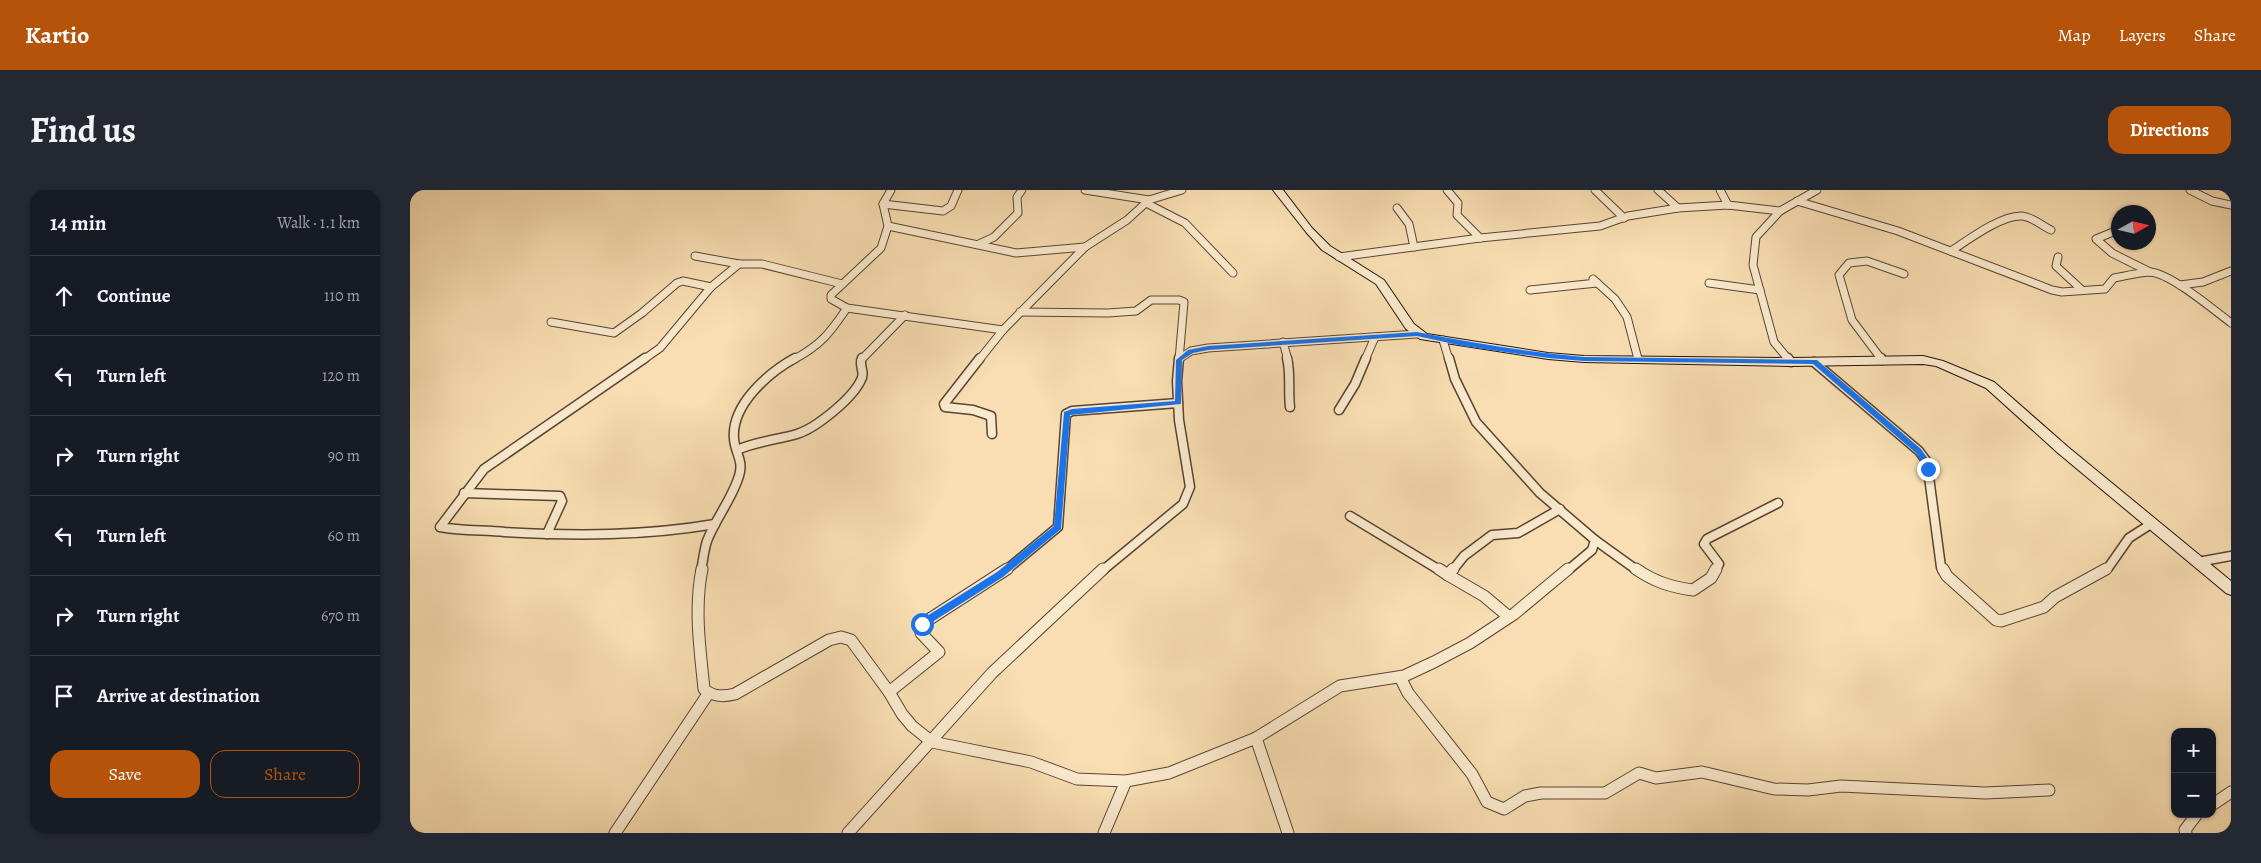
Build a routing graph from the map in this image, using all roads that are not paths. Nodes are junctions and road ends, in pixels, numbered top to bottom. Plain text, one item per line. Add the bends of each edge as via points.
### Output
1 (891, 190) edge
2 (958, 190) edge
3 (1022, 190) edge
4 (1085, 190) edge
5 (1182, 190) edge
6 (1278, 190) edge
7 (1447, 190) edge
8 (1595, 190) edge
9 (1658, 190) edge
10 (1720, 190) edge
11 (2190, 190) edge
12 (1812, 191) edge
13 (1797, 201) junction
14 (1148, 202) junction
15 (883, 204) junction
16 (1728, 205) junction
17 (2231, 205) edge
18 (1397, 208) dead end
19 (1678, 208) junction
20 (1780, 211) junction
21 (1624, 218) junction
22 (888, 226) junction
23 (2050, 230) dead end
24 (2111, 233) edge
25 (1480, 238) junction
26 (979, 244) junction
27 (1414, 246) junction
28 (1085, 247) junction
29 (1951, 251) junction
30 (695, 256) dead end
31 (1339, 257) junction
32 (2058, 257) dead end
33 (739, 264) junction
34 (2150, 272) junction
35 (2231, 272) edge
36 (1234, 273) dead end
37 (1904, 274) dead end
38 (1595, 281) joint
39 (1709, 283) dead end
40 (842, 284) junction
41 (2180, 285) junction
42 (711, 287) junction
43 (1530, 290) dead end
44 (1760, 290) junction
45 (2082, 290) junction
46 (847, 308) junction
47 (1020, 312) junction
48 (905, 315) junction
49 (551, 322) dead end
50 (2231, 323) edge
51 (1003, 330) junction
52 (1417, 334) junction
53 (1375, 337) junction
54 (1443, 340) junction
55 (1284, 342) junction
56 (1638, 359) junction
57 (1179, 360) junction
58 (1882, 360) junction
59 (1791, 362) junction
60 (1814, 362) junction
61 (1178, 402) junction
62 (1290, 407) dead end
63 (1339, 410) dead end
64 (992, 434) dead end
65 (738, 450) junction
66 (464, 493) junction
67 (1778, 503) dead end
68 (1560, 509) junction
69 (1350, 516) dead end
70 (715, 524) junction
71 (2151, 524) junction
72 (547, 534) junction
73 (1595, 540) junction
74 (2231, 556) edge
75 (2198, 562) junction
76 (1448, 575) junction
77 (2231, 589) edge
78 (1509, 617) junction
79 (1400, 677) junction
80 (889, 692) junction
81 (708, 694) junction
82 (1256, 738) junction
83 (932, 742) junction
84 (1126, 782) junction
85 (2049, 790) dead end
86 (2231, 792) edge
87 (2216, 803) edge
88 (2194, 818) edge
89 (615, 833) edge
90 (848, 833) edge
91 (1104, 833) edge
92 (1288, 833) edge
93 (2186, 833) edge

1 - 15 street
2 - 15 street via 949,209 942,211
3 - 26 street via 1017,198 1018,213 994,237
4 - 14 street
5 - 14 street
6 - 31 street via 1309,230
7 - 25 street via 1458,202 1456,212 1459,218
8 - 21 street
9 - 19 street
10 - 16 street
11 - 17 street via 2212,201
12 - 13 street
13 - 20 street
13 - 29 street via 1868,220
14 - 28 street
14 - 36 street via 1185,223
15 - 22 street
16 - 19 street
16 - 20 street
18 - 27 street via 1409,224
19 - 21 street
20 - 44 street via 1756,237 1753,265
21 - 25 street via 1600,226
22 - 26 street
22 - 40 street via 881,248
23 - 29 street via 2029,218 2016,217
24 - 34 street via 2098,237 2097,242
25 - 27 street
26 - 28 street via 1025,254
27 - 31 street
28 - 47 street
29 - 45 street via 2052,290
30 - 33 street
31 - 52 street via 1388,289
32 - 45 street via 2056,266
33 - 40 street via 762,264
33 - 42 street
34 - 41 street
34 - 45 street via 2114,278 2106,288
35 - 41 street via 2203,282
37 - 58 street via 1867,261 1849,263 1839,275 1852,320
38 - 43 street
38 - 56 street via 1615,299 1627,317
39 - 44 street
40 - 46 street via 830,297
41 - 50 street
42 - 49 street via 683,281 677,283 614,333
42 - 66 street via 660,348 484,469
44 - 59 street via 1774,342
46 - 48 street
46 - 65 street via 826,339 776,370 753,392 734,426
47 - 51 street
47 - 57 street via 1133,312 1142,309 1148,301 1181,300 1185,304
48 - 51 street
48 - 65 street via 860,362 863,378 855,391 822,420 796,434 764,440
51 - 64 street via 944,404 945,407 991,416
52 - 53 street
52 - 54 street
53 - 55 street
53 - 63 street via 1355,384
54 - 56 street via 1548,356
54 - 68 street via 1455,379 1476,422 1540,493
55 - 57 street via 1208,348 1191,351
55 - 62 street via 1290,369
56 - 59 street
57 - 61 street
58 - 60 street
58 - 71 street via 1939,363 1990,385
59 - 60 street
60 - 71 street via 1919,451 1928,469 1941,567 1996,620 2044,607 2055,597 2108,568 2129,538
61 - 80 street via 1066,414 1058,527 1000,575 922,624 921,633 939,652
61 - 83 street via 1190,487 1183,504 1125,550 1016,650
65 - 70 street via 740,474 728,504
66 - 72 street via 560,496 562,502
66 - 72 street via 440,527
67 - 73 street via 1707,539 1704,544 1718,564 1711,578 1693,590 1670,587 1650,579
68 - 73 street
68 - 76 street via 1518,533 1492,536 1464,556
69 - 76 street
70 - 72 street via 680,531 629,535
70 - 81 street via 702,558 698,588 702,681
71 - 75 street
73 - 78 street via 1592,550
74 - 75 street
75 - 77 street
76 - 78 street via 1484,596
78 - 79 street via 1470,643
79 - 82 street via 1340,686
79 - 85 street via 1408,693 1472,774 1487,802 1504,808 1525,796 1541,793 1605,793 1639,773 1656,778 1702,772 1774,789 1842,786 1985,794
80 - 81 street via 851,640 841,637 821,644 741,691 727,696
80 - 83 street via 912,726
81 - 89 street
82 - 84 street via 1170,772
82 - 92 street
83 - 84 street via 1031,762 1077,779
83 - 90 street
84 - 91 street
86 - 87 street
88 - 93 street

